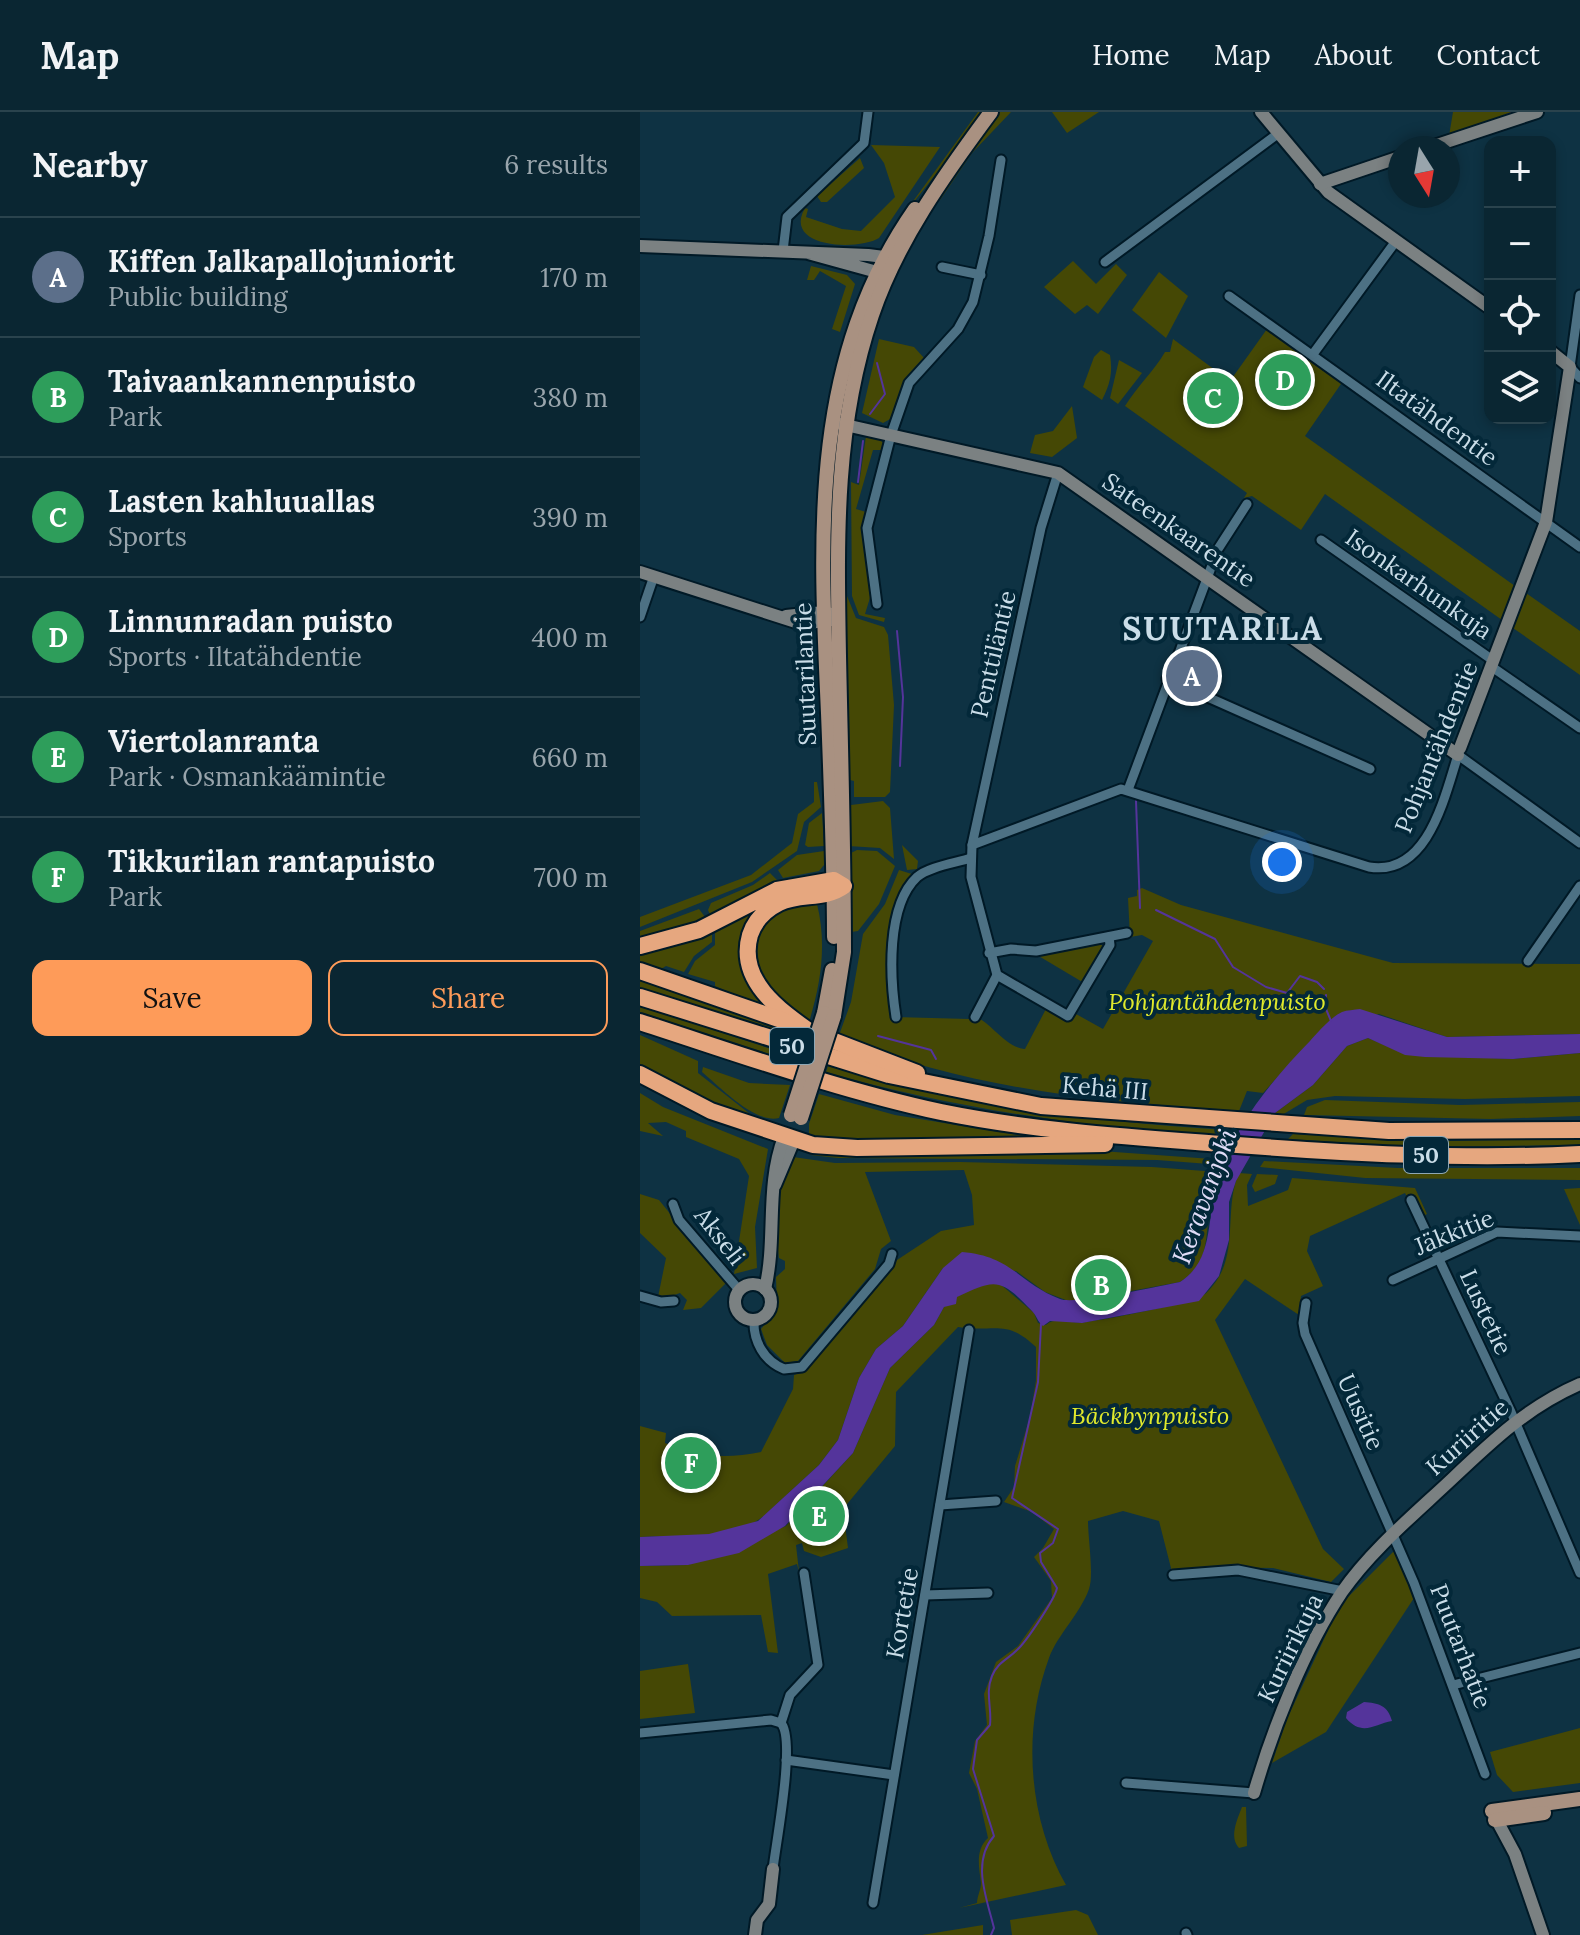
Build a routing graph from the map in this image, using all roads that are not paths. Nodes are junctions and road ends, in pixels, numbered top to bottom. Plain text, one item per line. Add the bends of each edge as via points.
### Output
1 (868, 112) edge
2 (991, 112) edge
3 (1261, 112) edge
4 (1537, 112) edge
5 (1279, 133) junction
6 (1460, 137) edge
7 (1001, 160) dead end
8 (1388, 161) edge
9 (1320, 184) junction
10 (1396, 241) junction
11 (640, 246) edge
12 (783, 251) junction
13 (1105, 262) dead end
14 (884, 266) junction
15 (942, 267) dead end
16 (981, 275) junction
17 (1580, 295) edge
18 (1229, 296) dead end
19 (1484, 304) edge
20 (1551, 352) edge
21 (1313, 354) junction
22 (1570, 367) junction
23 (1580, 378) edge
24 (838, 424) junction
25 (891, 435) junction
26 (1058, 473) junction
27 (1247, 504) dead end
28 (1546, 522) junction
29 (1321, 540) dead end
30 (1580, 547) edge
31 (640, 572) edge
32 (1207, 575) junction
33 (654, 576) junction
34 (877, 604) dead end
35 (640, 617) edge
36 (828, 617) junction
37 (1493, 664) junction
38 (1167, 679) junction
39 (1580, 728) edge
40 (1459, 752) junction
41 (1370, 769) dead end
42 (1128, 790) junction
43 (1580, 843) edge
44 (972, 845) junction
45 (971, 858) junction
46 (1580, 886) edge
47 (837, 887) junction
48 (1127, 933) dead end
49 (1109, 937) junction
50 (640, 946) edge
51 (989, 953) junction
52 (1528, 961) dead end
53 (640, 971) edge
54 (997, 975) junction
55 (640, 997) edge
56 (896, 1017) dead end
57 (975, 1017) dead end
58 (640, 1022) edge
59 (812, 1033) junction
60 (640, 1074) edge
61 (947, 1089) junction
62 (1580, 1128) edge
63 (789, 1138) junction
64 (1174, 1142) junction
65 (1576, 1155) edge
66 (1411, 1200) dead end
67 (673, 1204) dead end
68 (1580, 1236) edge
69 (892, 1254) dead end
70 (1439, 1258) junction
71 (1393, 1280) dead end
72 (765, 1289) junction
73 (740, 1291) junction
74 (640, 1296) edge
75 (674, 1301) dead end
76 (1306, 1303) dead end
77 (754, 1320) junction
78 (969, 1330) dead end
79 (1580, 1384) edge
80 (1514, 1420) junction
81 (996, 1501) dead end
82 (940, 1505) junction
83 (1392, 1536) junction
84 (804, 1573) dead end
85 (1580, 1573) edge
86 (1173, 1575) dead end
87 (1343, 1591) junction
88 (988, 1593) dead end
89 (925, 1595) junction
90 (1580, 1653) edge
91 (1453, 1685) junction
92 (781, 1723) junction
93 (640, 1733) edge
94 (786, 1760) junction
95 (1485, 1774) dead end
96 (894, 1775) junction
97 (1126, 1783) dead end
98 (1254, 1793) joint
99 (1580, 1799) edge
100 (1580, 1807) edge
101 (1500, 1815) junction
102 (773, 1869) joint
103 (873, 1903) dead end
104 (755, 1935) edge
105 (1543, 1935) edge

1 - 12 street via 864,143 787,217
2 - 14 main road, Suutarilantie via 926,194
3 - 5 street
4 - 6 street
5 - 9 street
5 - 13 street
7 - 16 street
8 - 9 street
9 - 10 street
10 - 19 street
10 - 21 street
11 - 12 street
12 - 14 street
14 - 24 main road, Suutarilantie via 848,342
15 - 16 street
16 - 25 street via 964,321 909,383
17 - 22 street, Pohjantähdentie
18 - 21 street, Iltatähdentie
20 - 22 street
21 - 28 street, Iltatähdentie
22 - 23 street
22 - 28 street, Pohjantähdentie
24 - 25 street, Sateenkaarentie
24 - 36 main road, Suutarilantie
25 - 26 street, Sateenkaarentie
25 - 34 street via 867,528
26 - 32 street, Sateenkaarentie
26 - 44 street, Penttiläntie via 1041,528
27 - 32 street
28 - 30 street, Iltatähdentie
28 - 37 street, Pohjantähdentie
29 - 37 street, Isonkarhunkuja
31 - 33 street
32 - 38 street
32 - 40 street, Sateenkaarentie
33 - 35 street
33 - 36 street via 785,616
36 - 47 main road, Suutarilantie
37 - 39 street, Isonkarhunkuja
37 - 40 street, Pohjantähdentie
38 - 41 street
38 - 42 street
40 - 42 street, Pohjantähdentie via 1426,838 1411,856 1387,868 1369,867
40 - 43 street, Sateenkaarentie
42 - 44 street
44 - 45 street, Penttiläntie
45 - 51 street, Penttiläntie
45 - 56 street via 919,875 900,900 892,988
46 - 52 street
47 - 50 highway via 777,890 699,930
47 - 59 highway via 770,908 757,920 748,944 750,971 764,994
47 - 63 main road, Suutarilantie, bridge via 829,1015
48 - 49 street
49 - 51 street via 1036,951
49 - 54 street via 1110,945 1068,1016
51 - 54 street, Penttiläntie
53 - 59 highway
54 - 57 street
55 - 61 highway, Kehä III / 50
58 - 64 highway, Kehä III / 50 via 942,1112
59 - 61 highway via 915,1071
60 - 63 highway via 711,1111
61 - 62 highway, Kehä III / 50 via 1093,1112 1297,1126 1389,1131
63 - 64 highway via 857,1148
63 - 72 street, Suutarilantie via 774,1170 771,1263
64 - 65 highway, Kehä III / 50 via 1455,1156
66 - 70 street, Lustetie
67 - 73 street, Akseli via 679,1220
68 - 70 street, Jäkkitie via 1497,1232
69 - 77 street via 802,1367 784,1369 765,1356
70 - 71 street, Jäkkitie
70 - 80 street, Lustetie
72 - 73 street via 753,1285
72 - 77 street, Suutarilantie via 770,1308
73 - 77 street via 737,1310
74 - 75 street
76 - 83 street, Uusitie via 1305,1334
78 - 82 street, Kortetie
79 - 80 street, Kuriiritie
80 - 83 street, Kuriiritie
80 - 85 street, Lustetie
81 - 82 street
82 - 89 street, Kortetie
83 - 87 street, Kuriirikuja
83 - 91 street, Puutarhatie
84 - 92 street via 818,1665 790,1695
86 - 87 street via 1238,1570
87 - 98 street, Kuriirikuja via 1269,1744
88 - 89 street
89 - 96 street, Kortetie
90 - 91 street
91 - 95 street, Puutarhatie
92 - 93 street
92 - 94 street
94 - 96 street
94 - 102 street
96 - 103 street, Kortetie
97 - 98 street
99 - 101 main road
100 - 101 main road
101 - 105 street
102 - 104 street via 769,1904 757,1920

